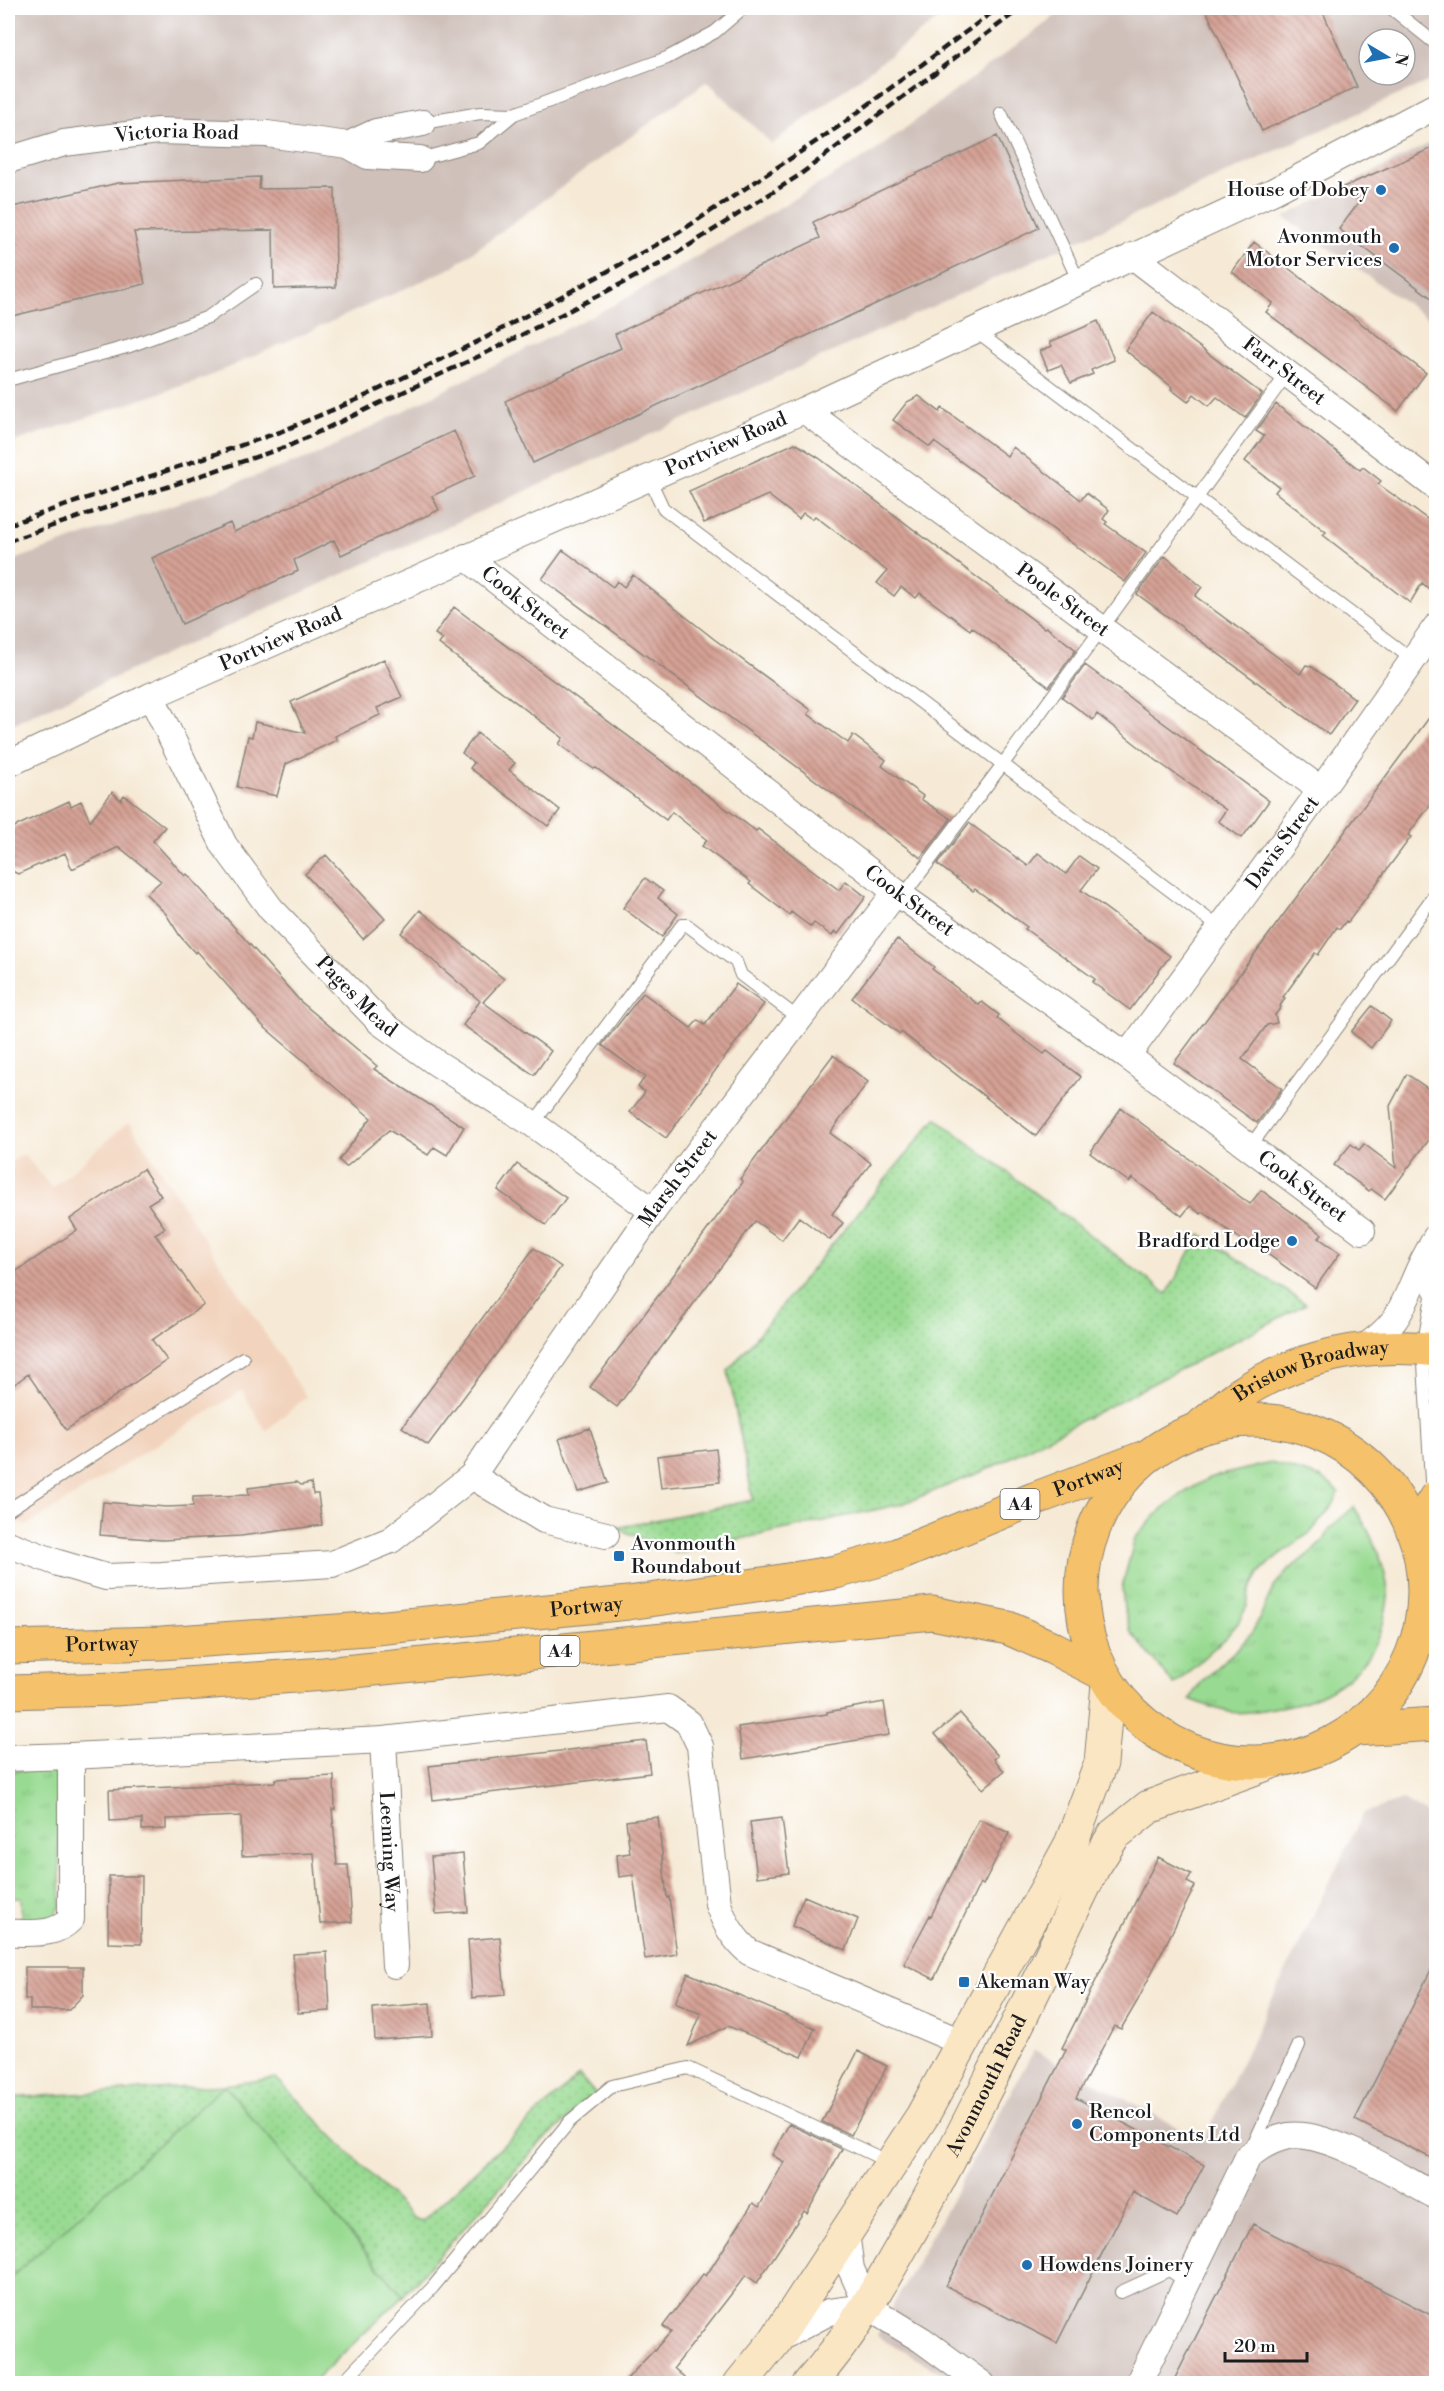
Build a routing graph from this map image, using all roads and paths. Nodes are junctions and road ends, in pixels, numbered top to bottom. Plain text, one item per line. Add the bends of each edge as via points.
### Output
1 (743, 8) edge
2 (1391, 8) edge
3 (1437, 44) edge
4 (1437, 106) edge
5 (1000, 113) dead end
6 (514, 114) junction
7 (423, 123) joint
8 (348, 145) junction
9 (420, 159) joint
10 (8, 160) edge
11 (1133, 256) junction
12 (1079, 282) junction
13 (256, 284) dead end
14 (975, 330) junction
15 (1287, 374) junction
16 (8, 380) edge
17 (804, 410) junction
18 (649, 477) junction
19 (1437, 487) edge
20 (1196, 498) junction
21 (466, 557) junction
22 (1437, 627) edge
23 (1102, 629) junction
24 (1413, 660) junction
25 (151, 696) junction
26 (8, 764) edge
27 (1003, 764) junction
28 (1321, 790) junction
29 (1437, 893) edge
30 (900, 894) junction
31 (1220, 928) junction
32 (798, 1018) junction
33 (1126, 1056) junction
34 (533, 1124) junction
35 (1249, 1148) junction
36 (653, 1210) junction
37 (1362, 1231) dead end
38 (1435, 1240) edge
39 (1436, 1284) edge
40 (1363, 1348) junction
41 (1430, 1349) edge
42 (243, 1358) dead end
43 (1199, 1427) junction
44 (1145, 1457) junction
45 (472, 1476) junction
46 (1434, 1500) edge
47 (8, 1510) edge
48 (606, 1535) dead end
49 (8, 1544) edge
50 (1423, 1544) edge
51 (8, 1647) edge
52 (1105, 1678) junction
53 (8, 1692) edge
54 (1437, 1724) edge
55 (1356, 1729) junction
56 (382, 1740) junction
57 (72, 1756) junction
58 (8, 1758) edge
59 (1269, 1763) junction
60 (8, 1933) edge
61 (395, 1965) dead end
62 (963, 2043) junction
63 (1299, 2045) dead end
64 (1248, 2157) junction
65 (892, 2164) junction
66 (1437, 2196) edge
67 (846, 2233) junction
68 (1187, 2282) junction
69 (1121, 2292) dead end
70 (868, 2307) junction
71 (775, 2341) junction
72 (341, 2384) edge
73 (740, 2384) edge
74 (809, 2384) edge
75 (982, 2384) edge
76 (1138, 2384) edge

1 - 6 lane via 715,32 667,58
2 - 3 lane
4 - 11 street, Portview Road via 1274,191
5 - 12 lane
6 - 7 lane via 480,113
6 - 9 lane via 479,143
7 - 8 street via 376,132
8 - 9 street, Victoria Road via 368,156
8 - 10 street, Victoria Road via 267,134 158,131 64,143
11 - 12 street, Portview Road
11 - 15 street, Farr Street
12 - 14 street, Portview Road
13 - 16 lane via 207,317 130,346
14 - 17 street, Portview Road
14 - 20 lane
15 - 19 street, Farr Street
15 - 20 lane
17 - 18 street, Portview Road
17 - 23 street, Poole Street
18 - 21 street, Portview Road
18 - 27 lane via 663,508
20 - 23 lane
20 - 24 lane
21 - 25 street, Portview Road
21 - 30 street, Cook Street
22 - 24 street, Davis Street
23 - 27 lane
23 - 28 street, Poole Street
24 - 28 street, Davis Street
25 - 26 street, Portview Road
25 - 34 street, Pages Mead via 224,845 271,909 380,1022
27 - 30 lane
27 - 31 lane
28 - 31 street, Davis Street
29 - 35 lane
30 - 32 street, Marsh Street
30 - 33 street, Cook Street
31 - 33 street, Davis Street
32 - 34 lane via 741,975 736,962 682,925
32 - 36 street, Marsh Street
33 - 35 street, Cook Street
34 - 36 street, Pages Mead
35 - 37 street, Cook Street
36 - 45 street, Marsh Street
38 - 39 street
38 - 40 street via 1397,1318
39 - 41 lane
40 - 41 highway, Bristow Broadway
40 - 43 highway, Bristow Broadway via 1305,1362 1274,1376 1239,1395
41 - 46 lane
42 - 47 lane
43 - 44 highway
43 - 50 highway via 1255,1419 1289,1423 1322,1433 1352,1450 1377,1472 1399,1500
44 - 51 highway, Portway / A4 via 897,1555 836,1572 628,1603 366,1629 162,1643
44 - 52 highway via 1117,1486 1096,1520 1084,1558 1081,1597 1087,1636
45 - 48 street via 544,1520
45 - 49 street via 391,1540 332,1564 105,1577
46 - 50 highway
50 - 55 highway via 1423,1613 1415,1646 1401,1678 1381,1706
52 - 53 highway, Portway / A4 via 1008,1628 932,1613 324,1674 116,1689
52 - 59 highway via 1128,1710 1179,1747 1208,1758
52 - 62 main road, Avonmouth Road via 1101,1763 1071,1844
54 - 55 highway
55 - 59 highway via 1314,1752
56 - 57 street
56 - 61 street, Leeming Way
56 - 62 street via 668,1708 689,1723 700,1746 718,1904 723,1920 738,1942 749,1952
57 - 58 street
57 - 60 street via 71,1919 50,1932
59 - 70 main road, Avonmouth Road via 1149,1806 1114,1835 1093,1869 961,2139
62 - 65 main road, Avonmouth Road
63 - 64 lane
64 - 66 street via 1258,2148 1288,2136 1308,2136 1344,2148
64 - 68 street
65 - 67 main road, Avonmouth Road
65 - 72 lane via 688,2068 612,2086 570,2121 434,2287
67 - 70 street via 852,2269
67 - 71 main road, Avonmouth Road
68 - 69 lane via 1169,2270
68 - 76 street
70 - 71 street via 829,2312
70 - 74 main road, Avonmouth Road
70 - 75 street
71 - 73 main road, Avonmouth Road

